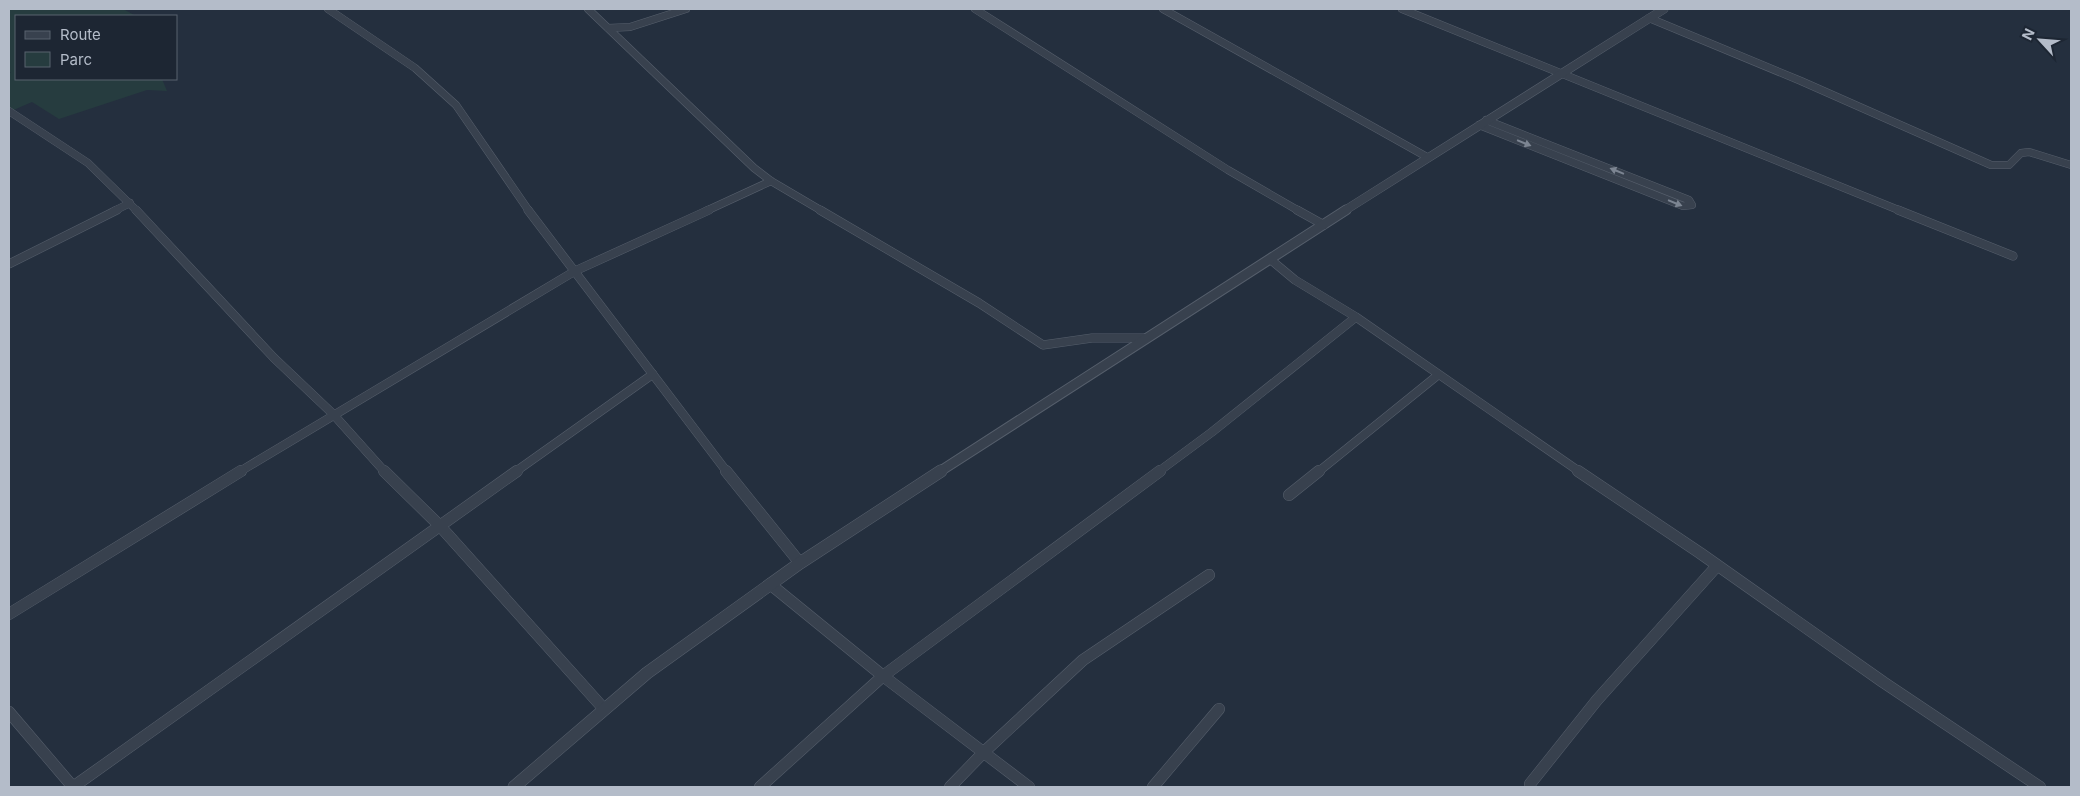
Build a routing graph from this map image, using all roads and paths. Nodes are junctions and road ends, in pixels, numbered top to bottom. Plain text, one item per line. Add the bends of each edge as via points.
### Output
1 (328, 9) edge
2 (588, 9) edge
3 (686, 9) edge
4 (975, 9) edge
5 (1163, 9) edge
6 (1402, 9) edge
7 (1664, 9) edge
8 (1649, 18) junction
9 (608, 28) junction
10 (1558, 74) junction
11 (9, 111) edge
12 (1482, 123) junction
13 (1427, 157) junction
14 (2071, 165) edge
15 (771, 181) junction
16 (130, 203) junction
17 (1324, 225) junction
18 (2013, 256) dead end
19 (1271, 260) junction
20 (9, 264) edge
21 (575, 271) junction
22 (1356, 317) junction
23 (1144, 338) junction
24 (653, 374) junction
25 (1438, 376) junction
26 (333, 414) junction
27 (1290, 494) dead end
28 (440, 526) junction
29 (800, 563) junction
30 (1716, 566) junction
31 (1208, 575) dead end
32 (770, 584) junction
33 (9, 614) edge
34 (883, 676) junction
35 (604, 708) junction
36 (1219, 709) dead end
37 (9, 712) edge
38 (984, 752) junction
39 (1530, 784) dead end
40 (73, 787) edge
41 (514, 787) edge
42 (760, 787) edge
43 (950, 787) edge
44 (1029, 787) edge
45 (1153, 787) edge
46 (2040, 787) edge

1 - 21 street via 415,68 456,105 535,220
2 - 9 street
3 - 9 street via 630,28
4 - 17 street via 1228,170
5 - 13 street
6 - 10 street
7 - 8 street
8 - 10 street
8 - 14 street via 1991,165 2009,165 2021,153 2029,152
9 - 15 street
10 - 12 street
10 - 18 street
11 - 16 street via 88,163
12 -> 12 street via 1683,206 1692,205 1689,200
12 - 13 street
13 - 17 street
15 - 21 street
15 - 23 street via 979,303 1043,345 1092,338
16 - 20 street
16 - 26 street via 274,358
17 - 19 street
19 - 22 street via 1295,280
19 - 23 street
21 - 24 street
21 - 26 street
22 - 25 street
22 - 34 street via 1212,432
23 - 29 street
24 - 28 street
24 - 29 street
25 - 27 street
25 - 30 street
26 - 28 street via 400,488
26 - 33 street
28 - 35 street
28 - 40 street
29 - 32 street
30 - 39 street via 1640,649
30 - 46 street
31 - 38 street via 1083,660
32 - 34 street
32 - 35 street
34 - 38 street
34 - 42 street
35 - 41 street
36 - 45 street
37 - 40 street
38 - 43 street
38 - 44 street

